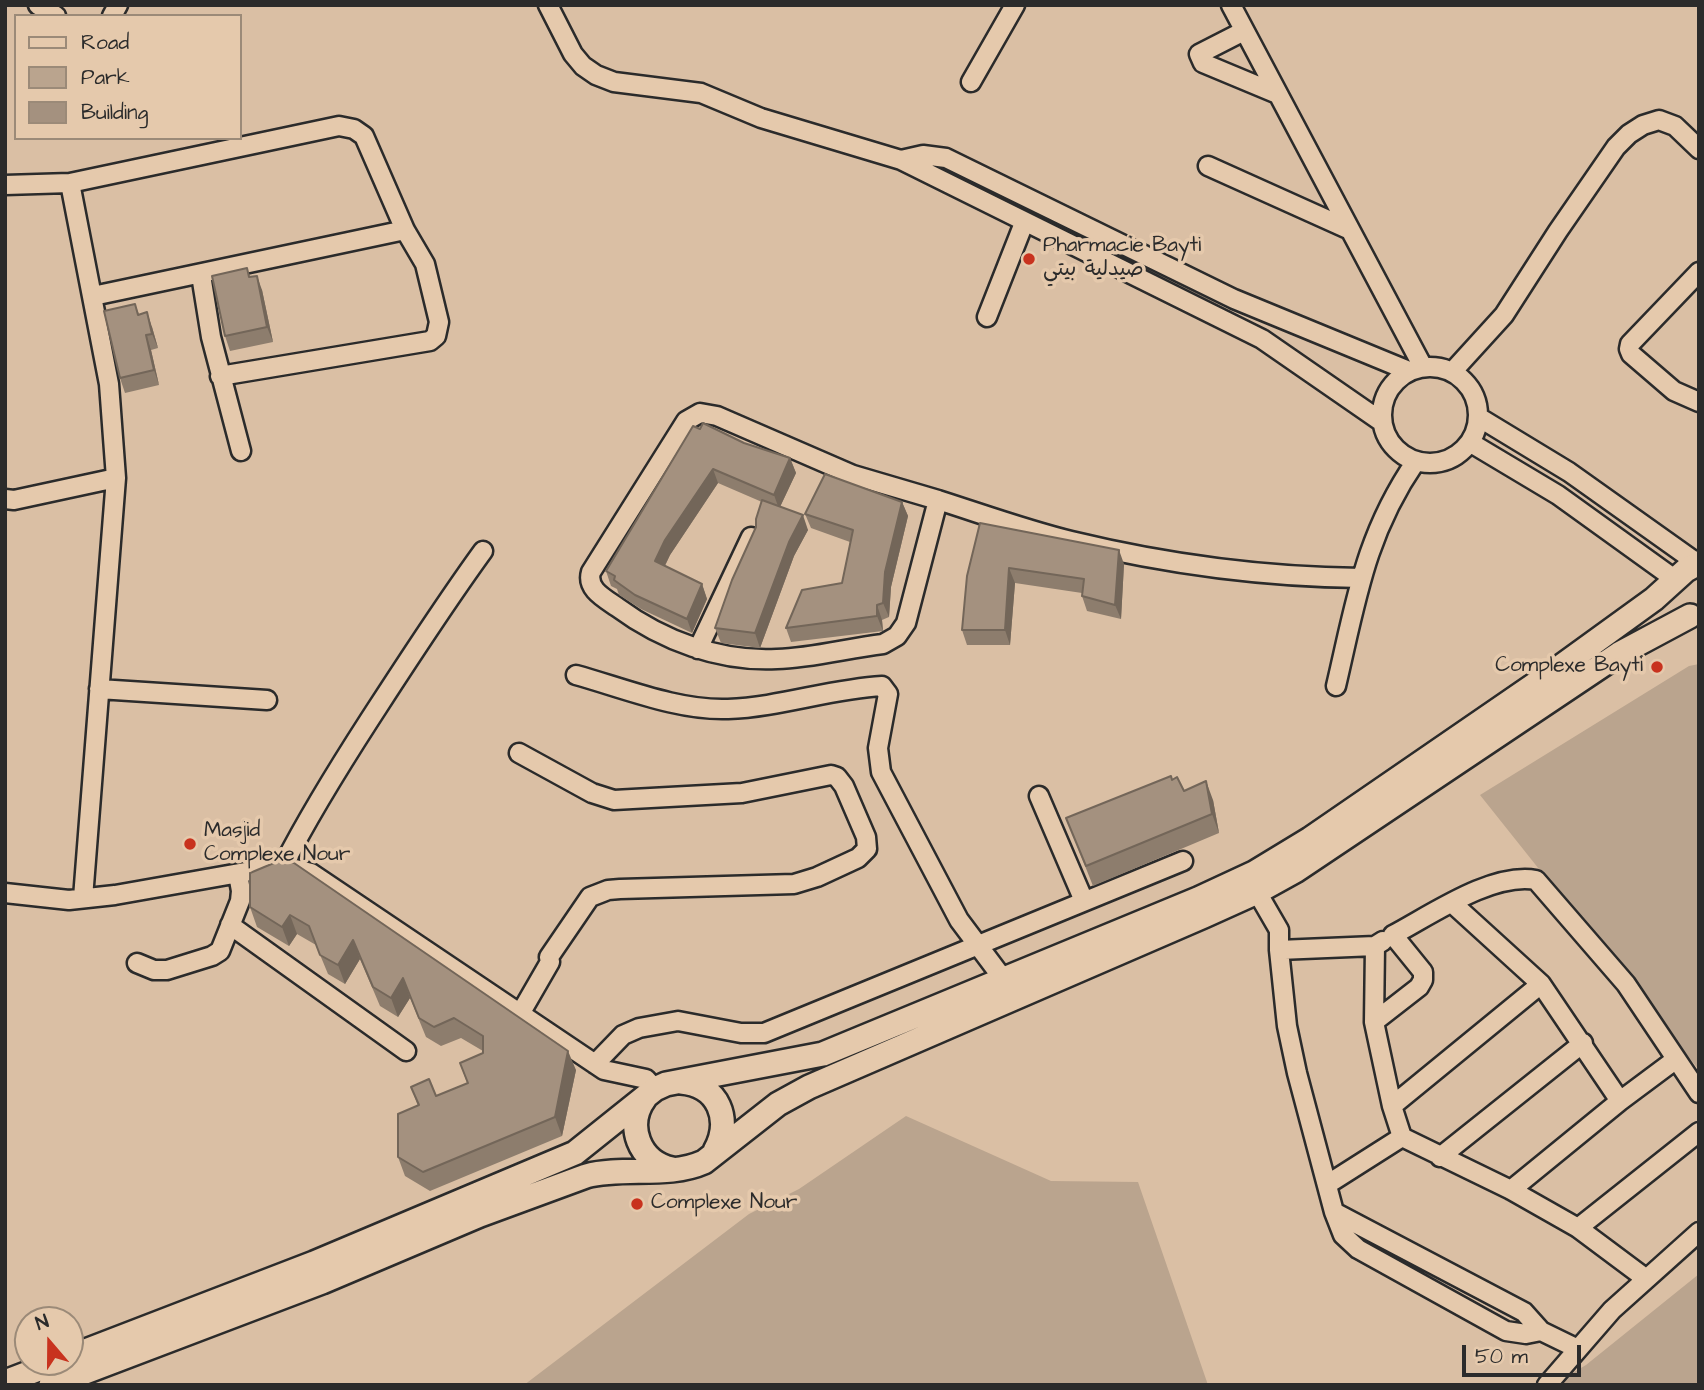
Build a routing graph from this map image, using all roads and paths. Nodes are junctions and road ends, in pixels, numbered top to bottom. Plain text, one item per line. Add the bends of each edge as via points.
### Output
1 (548, 5) edge
2 (1015, 5) edge
3 (1231, 5) edge
4 (1244, 31) junction
5 (971, 82) dead end
6 (1276, 93) junction
7 (1699, 149) edge
8 (901, 160) junction
9 (1208, 166) dead end
10 (70, 183) junction
11 (5, 185) edge
12 (1017, 193) junction
13 (1005, 213) junction
14 (1024, 223) junction
15 (1348, 229) junction
16 (405, 230) junction
17 (1699, 272) edge
18 (201, 275) junction
19 (93, 296) junction
20 (987, 317) dead end
21 (1416, 369) junction
22 (1453, 371) junction
23 (220, 376) junction
24 (1699, 402) edge
25 (1480, 418) junction
26 (1382, 422) junction
27 (1471, 443) junction
28 (241, 451) dead end
29 (1416, 461) junction
30 (116, 478) junction
31 (5, 499) edge
32 (938, 500) junction
33 (751, 537) edge
34 (483, 551) dead end
35 (1698, 563) edge
36 (1361, 578) junction
37 (1676, 580) junction
38 (1694, 618) edge
39 (698, 649) junction
40 (576, 675) dead end
41 (1336, 686) dead end
42 (99, 689) junction
43 (267, 700) dead end
44 (519, 753) dead end
45 (1039, 796) dead end
46 (1182, 862) dead end
47 (283, 866) junction
48 (238, 874) junction
49 (1257, 892) junction
50 (5, 893) edge
51 (83, 898) junction
52 (1084, 901) junction
53 (1452, 903) junction
54 (230, 925) junction
55 (1393, 935) junction
56 (977, 945) junction
57 (1374, 946) junction
58 (1279, 950) junction
59 (137, 963) dead end
60 (1004, 980) junction
61 (1541, 984) junction
62 (515, 1010) junction
63 (1374, 1022) junction
64 (1583, 1043) junction
65 (406, 1051) dead end
66 (1675, 1060) junction
67 (595, 1064) junction
68 (678, 1082) junction
69 (651, 1092) junction
70 (1699, 1093) edge
71 (1620, 1101) junction
72 (1392, 1106) junction
73 (1699, 1132) edge
74 (1402, 1137) junction
75 (715, 1152) junction
76 (1440, 1157) junction
77 (675, 1170) junction
78 (1328, 1184) junction
79 (1511, 1190) junction
80 (1334, 1212) junction
81 (1578, 1228) junction
82 (1699, 1232) edge
83 (1645, 1278) junction
84 (1541, 1331) junction
85 (1578, 1349) junction
86 (84, 1352) edge
87 (51, 1385) edge
88 (1547, 1385) edge

1 - 8 street via 573,54 596,75 614,82 701,93 761,118
2 - 5 street
3 - 4 street
4 - 6 street
4 - 6 street via 1199,54 1200,58
6 - 15 street
7 - 22 street via 1675,126 1659,120 1629,134 1504,315
8 - 12 street via 923,155 946,158
8 - 13 street
9 - 15 street
10 - 11 street
10 - 16 street via 339,126 364,136
10 - 19 street
12 - 13 street
12 - 21 street via 1234,299
13 - 14 street
14 - 20 street
14 - 26 street via 1262,339
15 - 21 street
16 - 18 street
16 - 23 street via 425,264 439,322 430,341
17 - 24 street via 1629,349 1674,391
18 - 19 street
18 - 23 street
19 - 30 street via 109,384
21 - 22 street
21 - 26 street via 1396,380 1387,392
22 - 25 street via 1474,393
23 - 28 street
25 - 27 street
25 - 35 street via 1569,472
26 - 29 street via 1394,447
27 - 29 street via 1443,461
27 - 37 street via 1558,495
29 - 36 street via 1383,517
30 - 31 street
30 - 42 street
32 - 36 street via 1070,541 1193,565 1275,575
32 - 39 street via 906,623 891,641 778,659
32 - 39 street via 853,475 709,413 692,416 589,581 620,610
33 - 39 street
34 - 47 street via 335,771
35 - 37 main road
36 - 41 street
37 - 38 main road via 1681,607
37 - 60 main road via 1556,670 1283,856 1198,899
38 - 49 main road via 1619,654
40 - 56 street via 700,708 727,709 882,686 888,694 878,748 881,772 959,920
42 - 43 street
42 - 51 street
44 - 62 street via 614,800 742,793 831,775 844,786 868,843 858,858 794,884 597,892 550,957 544,958
45 - 52 street
46 - 52 street
47 - 48 street
47 - 62 street via 311,873
48 - 51 street
48 - 54 street via 240,901
49 - 58 street via 1279,930
49 - 75 main road via 809,1087 778,1104
50 - 51 street via 42,899
52 - 56 street
53 - 55 street
53 - 61 street
53 - 66 street via 1497,883 1536,880 1626,984
54 - 59 street via 220,951 212,956 167,970
54 - 65 street
55 - 57 street
55 - 63 street via 1423,972 1423,980
56 - 60 street
56 - 67 street via 764,1033 678,1021 639,1028 623,1035
57 - 58 street
57 - 63 street
58 - 78 street via 1287,1026
60 - 68 main road via 823,1054
61 - 64 street
61 - 72 street
62 - 67 street
63 - 72 street
64 - 71 street
64 - 76 street
66 - 70 street
66 - 71 street
67 - 69 street via 646,1079
68 - 69 main road
68 - 75 main road via 699,1086 716,1100 723,1131
69 - 77 main road via 637,1112 638,1141 656,1163
69 - 86 main road via 575,1153 314,1264
71 - 79 street
72 - 74 street
73 - 81 street
74 - 76 street
74 - 78 street
75 - 77 main road via 697,1165
76 - 79 street
77 - 87 main road via 586,1176
78 - 80 street
79 - 81 street
80 - 84 street via 1524,1312
80 - 84 street via 1343,1235 1358,1249 1506,1331
81 - 83 street
82 - 83 street
83 - 85 street
84 - 85 street
85 - 88 street

